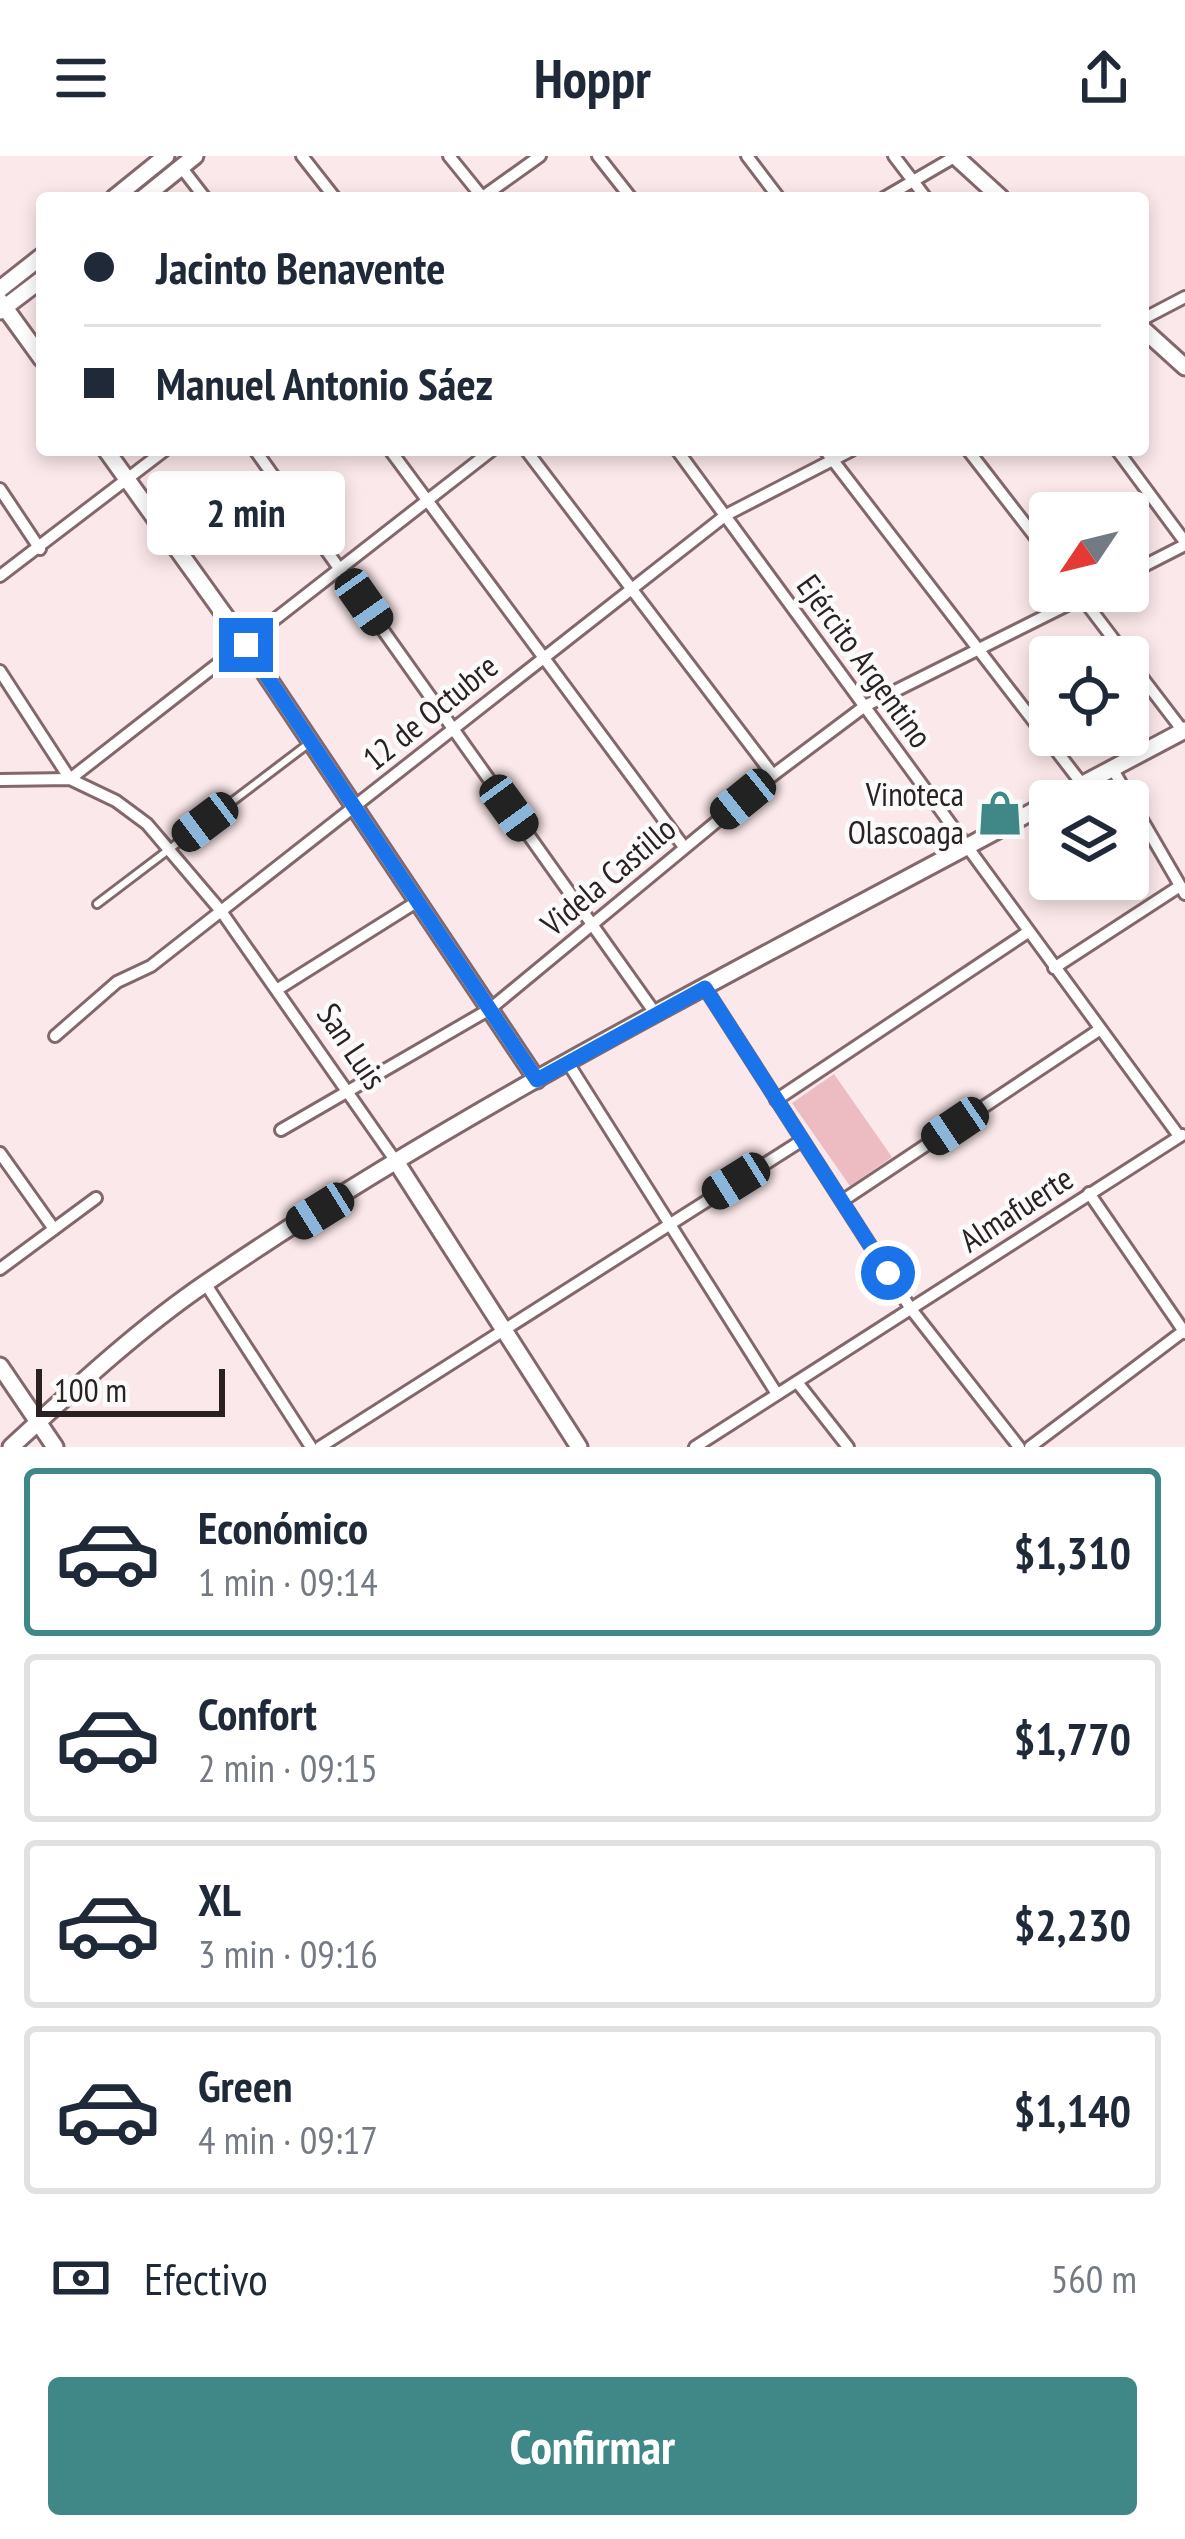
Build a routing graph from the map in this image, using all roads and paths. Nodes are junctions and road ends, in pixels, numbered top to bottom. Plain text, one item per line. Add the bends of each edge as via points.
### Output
1 (166, 156) edge
2 (302, 156) edge
3 (449, 156) edge
4 (540, 156) edge
5 (598, 156) edge
6 (746, 156) edge
7 (894, 156) edge
8 (956, 156) edge
9 (188, 161) edge
10 (913, 182) junction
11 (121, 192) edge
12 (150, 192) edge
13 (202, 192) edge
14 (330, 192) edge
15 (477, 192) edge
16 (490, 192) edge
17 (626, 192) edge
18 (773, 192) edge
19 (895, 192) edge
20 (921, 192) edge
21 (995, 192) edge
22 (36, 261) edge
23 (36, 283) edge
24 (0, 289) edge
25 (1185, 297) edge
26 (2, 306) edge
27 (1149, 316) edge
28 (1149, 334) edge
29 (36, 351) edge
30 (1185, 367) edge
31 (110, 456) edge
32 (157, 456) edge
33 (259, 456) edge
34 (394, 456) edge
35 (484, 456) edge
36 (530, 456) edge
37 (682, 456) edge
38 (825, 456) edge
39 (830, 456) edge
40 (973, 456) edge
41 (1121, 456) edge
42 (127, 479) junction
43 (0, 489) edge
44 (427, 502) junction
45 (726, 515) junction
46 (1029, 529) edge
47 (1185, 544) edge
48 (40, 549) junction
49 (1149, 563) edge
50 (341, 570) junction
51 (0, 576) edge
52 (631, 590) junction
53 (1047, 612) edge
54 (246, 645) junction
55 (979, 651) junction
56 (541, 658) junction
57 (0, 670) edge
58 (1149, 686) edge
59 (865, 706) junction
60 (454, 731) junction
61 (1184, 731) edge
62 (311, 742) junction
63 (1112, 768) junction
64 (773, 775) junction
65 (70, 779) junction
66 (0, 780) edge
67 (1079, 780) edge
68 (1090, 780) edge
69 (354, 807) junction
70 (1029, 813) edge
71 (684, 847) junction
72 (967, 847) junction
73 (170, 848) junction
74 (1183, 890) edge
75 (418, 901) junction
76 (97, 904) dead end
77 (221, 911) junction
78 (593, 924) junction
79 (1028, 932) junction
80 (1054, 968) junction
81 (705, 988) junction
82 (278, 989) junction
83 (490, 1009) junction
84 (655, 1013) junction
85 (1099, 1030) junction
86 (55, 1036) dead end
87 (568, 1063) junction
88 (537, 1080) junction
89 (345, 1090) junction
90 (776, 1100) junction
91 (280, 1130) dead end
92 (1182, 1135) edge
93 (801, 1141) junction
94 (0, 1153) edge
95 (397, 1163) junction
96 (1089, 1193) junction
97 (96, 1198) dead end
98 (842, 1202) junction
99 (670, 1222) junction
100 (54, 1229) junction
101 (0, 1269) edge
102 (205, 1283) junction
103 (911, 1309) junction
104 (504, 1332) junction
105 (1185, 1332) edge
106 (0, 1366) edge
107 (797, 1382) junction
108 (777, 1394) junction
109 (39, 1422) junction
110 (11, 1447) edge
111 (55, 1447) edge
112 (316, 1447) edge
113 (578, 1447) edge
114 (695, 1447) edge
115 (848, 1447) edge
116 (1019, 1447) edge
117 (1030, 1447) edge

1 - 11 street
2 - 14 street
3 - 15 street
4 - 16 street
5 - 17 street
6 - 18 street
7 - 10 street
8 - 10 street
8 - 21 street
9 - 12 street
9 - 13 street
10 - 19 street
10 - 20 street
22 - 24 street
23 - 26 street
25 - 27 street
26 - 29 street
28 - 30 street
31 - 42 street
32 - 42 street
33 - 50 street
34 - 44 street
35 - 44 street
36 - 52 street
37 - 45 street, Ejército Argentino
38 - 45 street, 12 de Octubre
39 - 55 street
40 - 46 street
41 - 47 street
42 - 48 street
42 - 54 street
43 - 48 street
44 - 50 street
44 - 56 street
45 - 52 street, 12 de Octubre
45 - 59 street, Ejército Argentino
47 - 49 street
48 - 51 street
50 - 54 street
50 - 60 street
52 - 56 street, 12 de Octubre
52 - 64 street
53 - 55 street, Videla Castillo
54 - 62 street
54 - 65 street
55 - 59 street, Videla Castillo
55 - 67 street
56 - 60 street, 12 de Octubre
56 - 71 street
57 - 65 street
58 - 61 street
59 - 64 street, Videla Castillo
59 - 72 street, Ejército Argentino
60 - 69 street, 12 de Octubre
60 - 78 street
61 - 63 street
62 - 69 street
62 - 73 lane
63 - 68 street
63 - 74 street
64 - 71 street, Videla Castillo
65 - 66 street, San Luis
65 - 73 street, San Luis via 116,801
69 - 75 street
69 - 77 street, 12 de Octubre
70 - 72 street
71 - 78 street, Videla Castillo
72 - 79 street, Ejército Argentino
72 - 81 street
73 - 76 lane
73 - 77 street, San Luis
74 - 80 street
75 - 82 street
75 - 83 street
77 - 82 street, San Luis
77 - 86 street, 12 de Octubre
78 - 83 street, Videla Castillo
78 - 84 street
79 - 80 street, Ejército Argentino
79 - 90 street
80 - 85 street, Ejército Argentino
81 - 84 street
81 - 90 street
82 - 89 street, San Luis
83 - 88 street
83 - 89 street, Videla Castillo
84 - 87 street
85 - 92 street, Ejército Argentino
85 - 98 street
87 - 88 street
87 - 99 street
88 - 95 street
89 - 91 street, Videla Castillo
89 - 95 street, San Luis
90 - 93 street
92 - 96 street, Almafuerte
93 - 98 street
93 - 99 street
94 - 100 street
95 - 102 street
95 - 104 street, San Luis
96 - 103 street, Almafuerte
96 - 105 street
97 - 100 street
98 - 103 street
99 - 104 street
99 - 108 street
100 - 101 street
102 - 109 street
102 - 112 street
103 - 107 street, Almafuerte
103 - 116 street
104 - 112 street
104 - 113 street, San Luis
105 - 117 street
106 - 109 street
107 - 108 street, Almafuerte
107 - 115 street
108 - 114 street, Almafuerte
109 - 110 street
109 - 111 street

